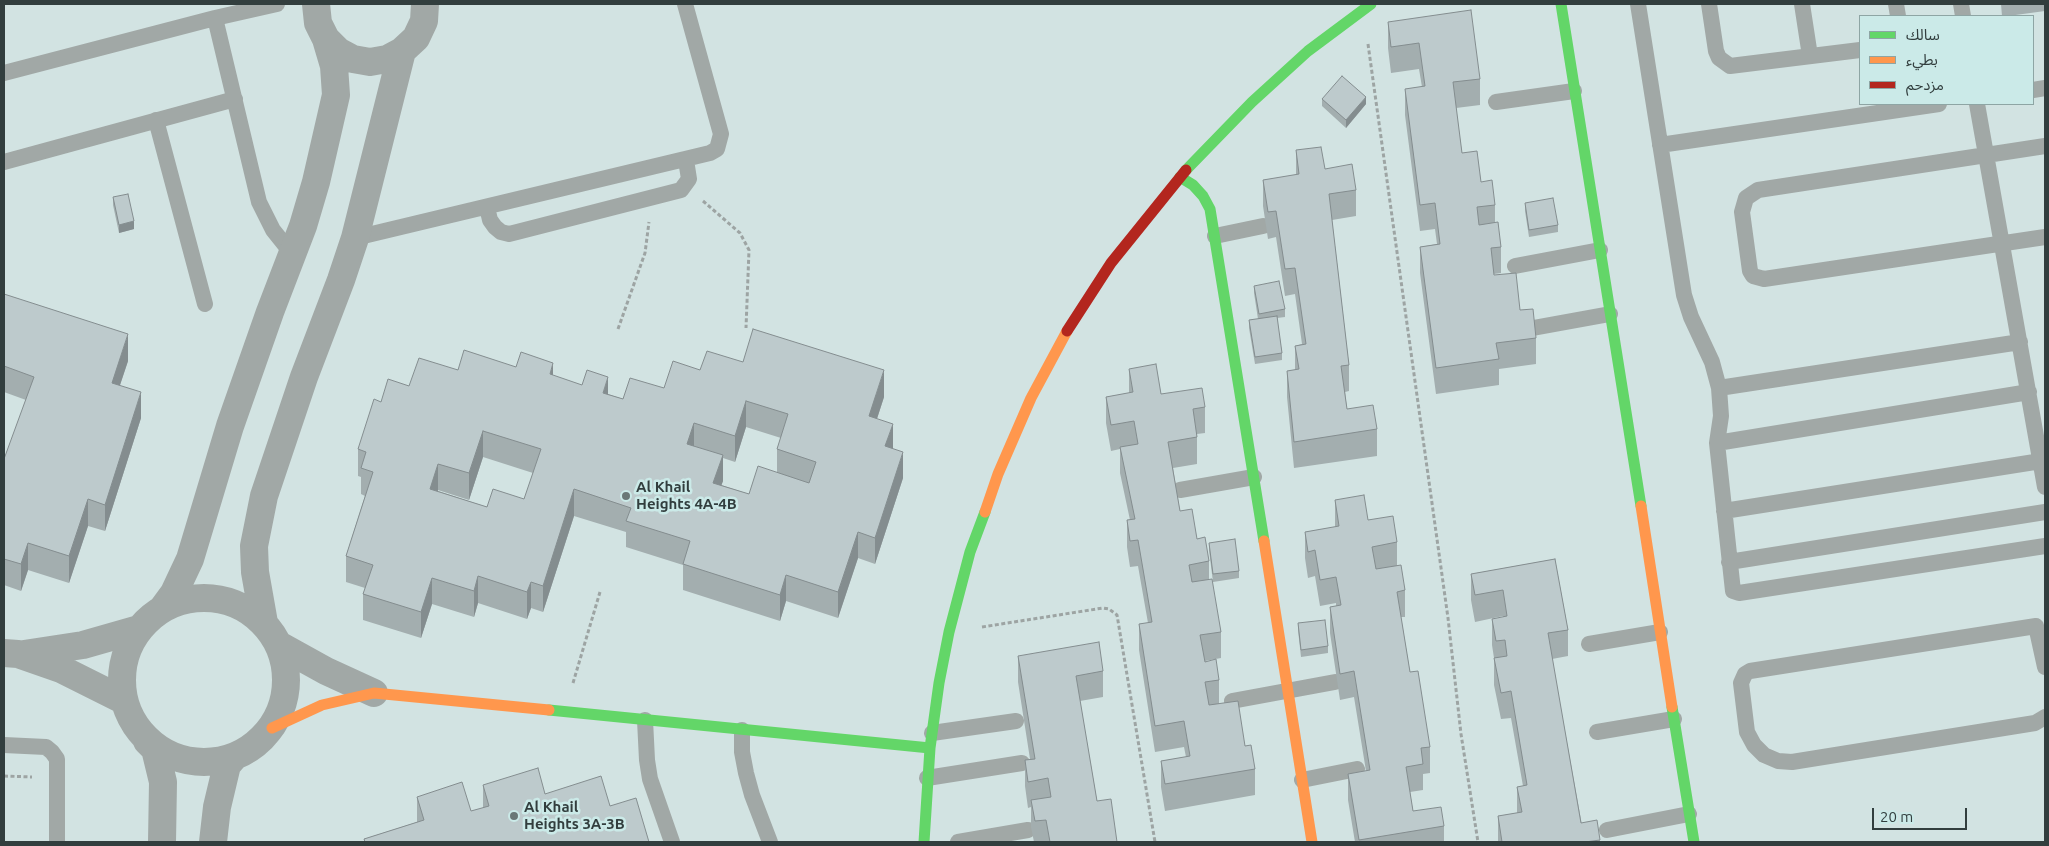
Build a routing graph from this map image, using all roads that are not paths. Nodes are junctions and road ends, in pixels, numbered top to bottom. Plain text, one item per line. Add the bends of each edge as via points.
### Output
1 (278, 4) edge
2 (425, 4) edge
3 (685, 4) edge
4 (1561, 4) edge
5 (1638, 4) edge
6 (1709, 4) edge
7 (1802, 4) edge
8 (314, 5) edge
9 (1367, 6) edge
10 (215, 18) junction
11 (326, 39) junction
12 (1859, 50) edge
13 (402, 52) junction
14 (1810, 56) junction
15 (4, 73) edge
16 (1574, 91) junction
17 (235, 99) junction
18 (1496, 102) dead end
19 (1932, 105) edge
20 (1978, 105) edge
21 (156, 120) junction
22 (1660, 145) junction
23 (2045, 146) edge
24 (1987, 154) junction
25 (686, 160) junction
26 (4, 162) edge
27 (1180, 177) junction
28 (487, 207) junction
29 (1263, 226) dead end
30 (1215, 236) junction
31 (2045, 237) edge
32 (355, 238) junction
33 (2002, 242) junction
34 (1600, 250) junction
35 (293, 255) junction
36 (1515, 266) dead end
37 (205, 304) dead end
38 (1610, 314) junction
39 (1522, 330) edge
40 (2020, 342) junction
41 (1719, 388) junction
42 (2029, 392) junction
43 (1717, 443) junction
44 (2041, 461) junction
45 (1254, 477) junction
46 (2045, 488) edge
47 (1180, 490) dead end
48 (1724, 511) junction
49 (2045, 512) edge
50 (2045, 546) edge
51 (1729, 562) junction
52 (163, 608) junction
53 (2041, 626) edge
54 (139, 629) junction
55 (1660, 632) junction
56 (272, 634) junction
57 (1589, 644) dead end
58 (11, 653) edge
59 (2045, 667) edge
60 (1335, 682) edge
61 (1288, 691) junction
62 (374, 693) junction
63 (123, 700) junction
64 (1232, 701) edge
65 (2045, 717) edge
66 (1674, 719) junction
67 (644, 720) junction
68 (1016, 721) dead end
69 (272, 728) junction
70 (742, 730) junction
71 (1598, 732) dead end
72 (144, 738) junction
73 (931, 740) junction
74 (4, 745) edge
75 (234, 757) junction
76 (1022, 763) dead end
77 (1357, 769) dead end
78 (927, 778) junction
79 (1302, 780) junction
80 (1689, 814) junction
81 (1028, 830) dead end
82 (1607, 830) dead end
83 (57, 842) edge
84 (162, 842) edge
85 (213, 842) edge
86 (672, 842) edge
87 (770, 842) edge
88 (924, 842) edge
89 (958, 842) edge
90 (1312, 842) edge
91 (1694, 842) edge

1 - 10 lane
2 - 13 street via 424,21 416,38
3 - 25 lane via 721,134 710,154
4 - 16 street
5 - 22 lane
6 - 14 lane via 1716,51 1719,58 1730,66
7 - 14 lane
8 - 11 street
9 - 27 street via 1308,51 1252,102
10 - 15 lane
10 - 17 lane
11 - 13 street via 353,59 370,62
11 - 35 street via 334,66 334,106 316,182
12 - 14 lane
13 - 32 street
16 - 18 lane
16 - 34 street
17 - 21 lane
17 - 35 lane via 259,202 273,230
19 - 22 lane
20 - 24 lane
21 - 26 lane
21 - 37 lane
22 - 41 lane via 1684,295 1712,362
23 - 24 lane
24 - 33 lane
24 - 33 lane via 1758,190 1746,198 1742,212 1749,266 1754,276 1764,280
25 - 28 lane
25 - 28 lane via 689,171 686,185 681,190 508,234 495,227
27 - 30 street via 1203,196 1210,209
27 - 73 street via 1106,271 1070,325 1031,398 998,474 970,552 949,632
28 - 32 lane
29 - 30 lane
30 - 45 street
31 - 33 lane
32 - 56 street via 264,496 254,546 254,572
33 - 40 lane
34 - 36 lane
34 - 38 street
35 - 52 street via 230,426 190,559
38 - 39 lane
38 - 55 street
40 - 41 lane
40 - 42 lane
41 - 43 lane via 1721,416
42 - 43 lane
42 - 44 lane
43 - 48 lane
44 - 46 lane
44 - 48 lane
45 - 47 lane
45 - 61 street
48 - 51 lane
49 - 51 lane
50 - 51 lane via 1739,593 1732,589
52 - 54 street
52 - 56 street via 205,597 227,601 240,606
53 - 59 lane
53 - 65 lane via 1750,671 1741,682 1747,732 1764,755 1778,761 1792,762 2035,724
54 - 58 street via 83,645
54 - 63 street via 127,650 121,675
55 - 57 lane
55 - 66 street
56 - 62 street via 326,671
56 - 69 street via 285,666 286,687 282,708
58 - 63 street via 61,669
60 - 61 lane
61 - 64 lane
61 - 79 street
62 - 67 street
62 - 69 street via 322,706
63 - 72 street via 131,720
66 - 71 lane
66 - 80 street
67 - 70 street
67 - 86 lane via 650,779
68 - 73 lane
69 - 75 street via 255,745
70 - 73 street
70 - 87 lane via 746,773
72 - 75 street via 163,753 186,761 210,763
72 - 84 street via 155,749 163,782
73 - 78 street
74 - 83 lane via 46,747 57,759
75 - 85 street via 225,772
76 - 78 lane
77 - 79 lane
78 - 88 street
79 - 90 street
80 - 82 lane
80 - 91 street
81 - 89 lane

